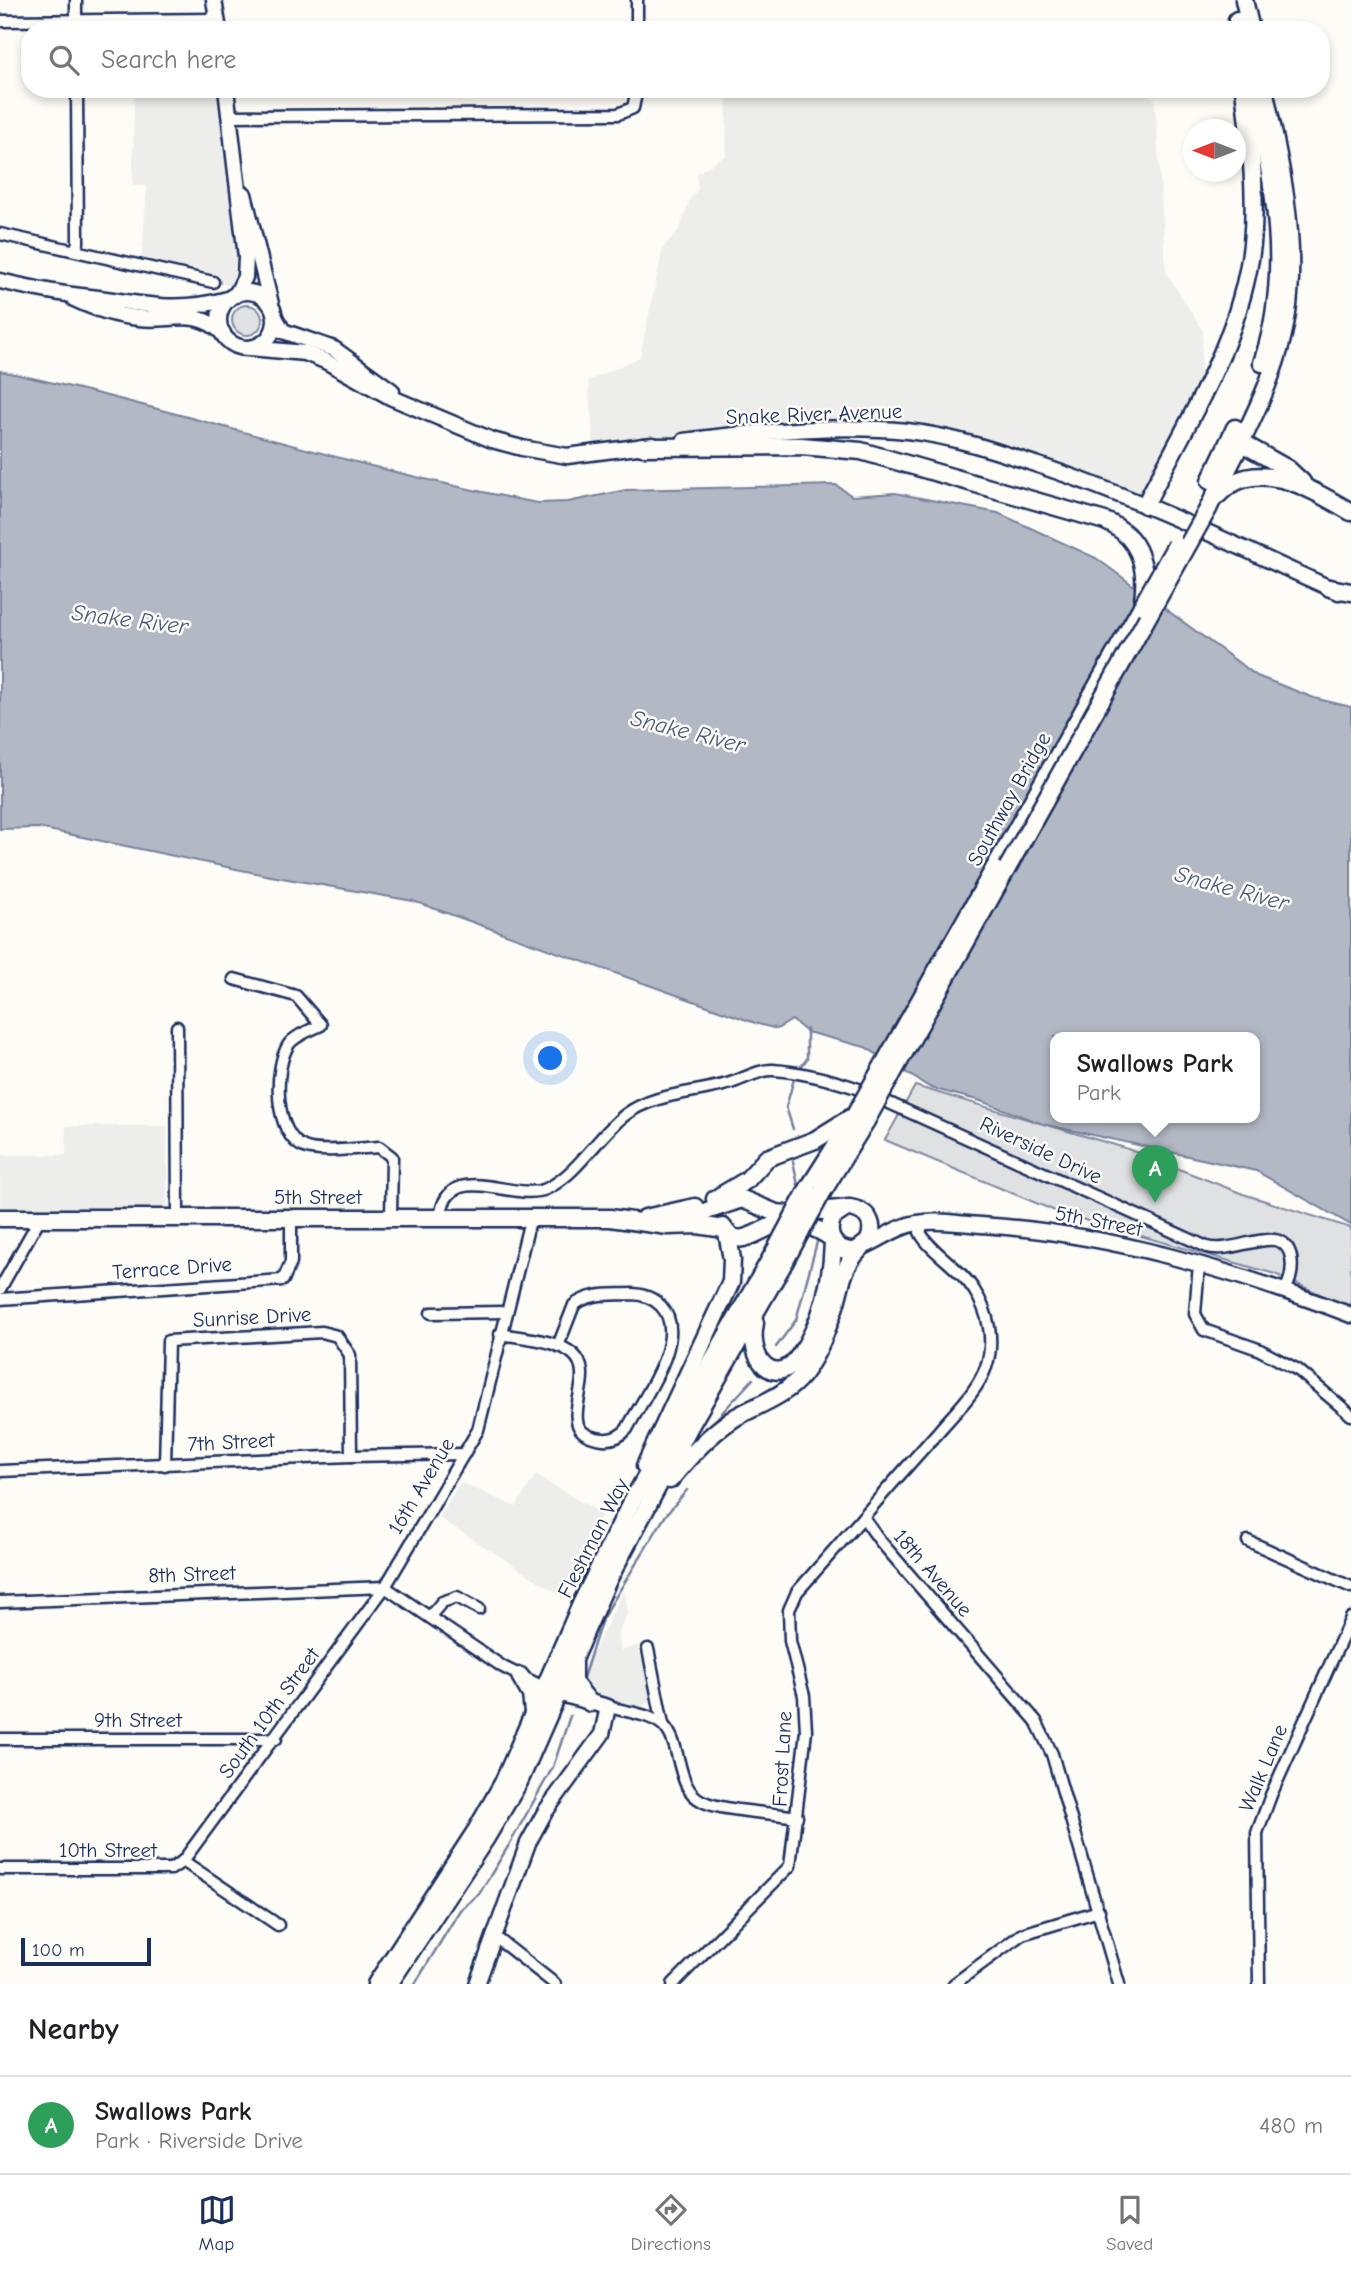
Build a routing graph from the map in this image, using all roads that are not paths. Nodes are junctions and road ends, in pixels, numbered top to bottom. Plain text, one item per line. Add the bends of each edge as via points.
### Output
1 (76, 0) edge
2 (214, 0) edge
3 (637, 0) edge
4 (1233, 0) edge
5 (1244, 0) edge
6 (0, 21) edge
7 (76, 21) edge
8 (218, 21) edge
9 (637, 21) edge
10 (1239, 21) edge
11 (1242, 21) edge
12 (21, 22) edge
13 (77, 98) edge
14 (227, 98) edge
15 (635, 98) edge
16 (1245, 98) edge
17 (1255, 98) edge
18 (1266, 98) edge
19 (230, 116) junction
20 (236, 166) junction
21 (0, 234) edge
22 (75, 249) junction
23 (0, 281) edge
24 (213, 282) dead end
25 (66, 296) junction
26 (232, 297) junction
27 (273, 312) junction
28 (223, 333) junction
29 (250, 348) junction
30 (423, 410) junction
31 (1255, 414) junction
32 (1240, 442) junction
33 (642, 447) junction
34 (1224, 449) junction
35 (1265, 455) junction
36 (1307, 486) junction
37 (1144, 505) junction
38 (1204, 506) junction
39 (1351, 512) edge
40 (1330, 588) joint
41 (1351, 595) edge
42 (1142, 606) junction
43 (233, 979) dead end
44 (177, 1027) dead end
45 (861, 1118) junction
46 (795, 1148) junction
47 (732, 1202) junction
48 (845, 1209) junction
49 (660, 1215) junction
50 (178, 1217) junction
51 (868, 1217) junction
52 (0, 1218) edge
53 (40, 1218) junction
54 (291, 1218) junction
55 (391, 1218) junction
56 (440, 1219) junction
57 (636, 1219) junction
58 (530, 1220) junction
59 (924, 1222) junction
60 (898, 1227) junction
61 (725, 1231) junction
62 (832, 1240) junction
63 (862, 1247) junction
64 (780, 1256) junction
65 (1199, 1264) junction
66 (0, 1289) edge
67 (1287, 1291) junction
68 (0, 1298) edge
69 (758, 1310) junction
70 (505, 1312) junction
71 (431, 1313) dead end
72 (1351, 1315) edge
73 (500, 1334) junction
74 (558, 1346) junction
75 (1351, 1415) edge
76 (464, 1454) junction
77 (351, 1456) junction
78 (165, 1465) junction
79 (0, 1471) edge
80 (652, 1501) junction
81 (631, 1503) junction
82 (863, 1517) junction
83 (1248, 1541) dead end
84 (385, 1587) junction
85 (1351, 1587) edge
86 (0, 1602) edge
87 (479, 1609) dead end
88 (430, 1615) junction
89 (1351, 1618) edge
90 (649, 1649) dead end
91 (573, 1658) junction
92 (520, 1676) junction
93 (551, 1691) junction
94 (590, 1703) junction
95 (608, 1707) junction
96 (533, 1716) junction
97 (663, 1724) junction
98 (276, 1739) junction
99 (0, 1740) edge
100 (797, 1817) junction
101 (183, 1861) junction
102 (0, 1869) edge
103 (1099, 1911) junction
104 (278, 1924) dead end
105 (494, 1936) junction
106 (376, 1984) edge
107 (389, 1984) edge
108 (477, 1984) edge
109 (555, 1984) edge
110 (673, 1984) edge
111 (954, 1984) edge
112 (1119, 1984) edge
113 (1259, 1984) edge

1 - 7 street
2 - 8 main road
3 - 9 street
4 - 10 main road
5 - 11 main road
6 - 12 street
13 - 22 street
14 - 19 main road
15 - 19 street via 633,108 618,114
16 - 37 main road via 1254,205 1246,280 1224,348
17 - 34 main road via 1276,203 1277,297 1267,349 1249,400
18 - 31 main road via 1287,204 1289,297 1283,334
19 - 20 main road
20 - 26 main road via 246,270
20 - 27 main road
21 - 22 street via 71,252
22 - 24 street
23 - 25 main road
25 - 26 main road via 177,308
25 - 28 main road via 109,313 139,318 198,317
26 - 27 main road via 255,293
26 - 28 main road via 220,316
27 - 29 main road via 269,337
27 - 30 main road, Snake River Avenue via 283,331 334,349
28 - 29 main road via 230,342
29 - 30 main road, Snake River Avenue via 305,353
30 - 33 main road, Snake River Avenue via 492,440 544,453 567,456
31 - 32 main road
31 - 35 main road via 1255,434
32 - 34 main road
32 - 35 main road
32 - 38 main road
33 - 37 main road, Snake River Avenue via 833,430 910,431 1017,457
33 - 42 main road via 861,450 1105,521 1120,528 1142,559
34 - 38 main road
35 - 36 main road
36 - 38 main road via 1248,477
36 - 39 main road
37 - 40 main road, Snake River Avenue
38 - 42 main road, Southway Bridge, bridge
38 - 45 main road, Southway Bridge, bridge
40 - 41 main road
42 - 45 main road, Southway Bridge, bridge
43 - 55 street via 296,996 321,1025 300,1035 285,1053 279,1095 286,1131 307,1149 379,1147 387,1151 392,1157
44 - 50 street
45 - 46 main road
45 - 64 main road, Fleshman Way, bridge
46 - 47 main road
46 - 49 main road via 767,1158 747,1180 713,1200
47 - 48 main road via 752,1201 788,1214
47 - 49 main road, 5th Street via 693,1217
47 - 61 main road via 721,1219
48 - 51 main road via 856,1209
48 - 62 main road via 833,1217 829,1227
49 - 57 main road, 5th Street
50 - 53 main road, 5th Street
50 - 54 main road, 5th Street
51 - 60 main road, 5th Street
51 - 63 main road via 872,1232
52 - 53 main road, 5th Street
53 - 66 street
54 - 55 main road, 5th Street
54 - 68 street, Terrace Drive via 291,1262 283,1280
55 - 56 main road, 5th Street
56 - 58 main road, 5th Street
56 - 67 street, Riverside Drive via 447,1198 472,1185 545,1190 641,1104 771,1070 822,1077 856,1088 1207,1247 1232,1249 1280,1239 1287,1245 1292,1266
57 - 58 main road, 5th Street
57 - 61 main road, 5th Street
58 - 70 street, 16th Avenue
59 - 60 main road, 5th Street
59 - 65 main road, 5th Street via 1044,1231
59 - 82 street via 920,1232 924,1240 958,1269 974,1290 990,1329 990,1349 986,1367 965,1401
60 - 63 main road, 5th Street
61 - 62 main road, 5th Street via 736,1239 746,1239 782,1223 809,1224
61 - 81 main road via 732,1259 731,1282
62 - 63 main road via 845,1251
62 - 69 main road via 829,1285 799,1357 788,1366 777,1369 756,1359 752,1335
63 - 80 main road via 841,1274 826,1331 801,1377 713,1435
64 - 69 main road, Fleshman Way
64 - 81 main road, Fleshman Way
65 - 67 main road, 5th Street
65 - 75 street via 1195,1314 1204,1330 1258,1349 1298,1370
67 - 72 main road
69 - 80 main road, Fleshman Way
70 - 71 street
70 - 73 street, 16th Avenue
73 - 74 street
73 - 76 street, 16th Avenue via 478,1430
74 - 74 street via 574,1304 591,1295 646,1296 666,1312 672,1328 670,1348 627,1429 614,1438 599,1438 577,1425 582,1371 574,1355
76 - 77 street, 7th Street
76 - 84 street, 16th Avenue
77 - 78 street, 7th Street
77 - 78 street, Sunrise Drive via 350,1355 337,1336 322,1332 168,1341
78 - 79 street, 7th Street
80 - 91 main road, Fleshman Way via 608,1580
81 - 93 main road, Fleshman Way via 582,1602
82 - 100 street, Frost Lane via 797,1592 789,1610 806,1731
82 - 103 street, 18th Avenue via 1036,1721 1052,1754
83 - 85 street
84 - 86 street, 8th Street
84 - 88 street
84 - 98 street, South 10th Street
87 - 88 street via 457,1597 442,1602
88 - 92 street
89 - 113 street, Walk Lane via 1257,1833
90 - 97 street
91 - 93 main road, Fleshman Way
91 - 94 main road via 573,1682
92 - 93 street
92 - 96 main road via 531,1695
93 - 94 main road
93 - 96 main road, Fleshman Way
93 - 107 main road, Fleshman Way via 519,1782
94 - 95 main road
95 - 97 street
95 - 105 main road via 602,1734 528,1843
96 - 106 main road, Fleshman Way via 477,1829
97 - 100 street via 688,1788 700,1801
98 - 99 street, 9th Street
98 - 101 street, South 10th Street
100 - 110 street, Frost Lane via 790,1866
101 - 102 street, 10th Street via 171,1869
101 - 104 street, 10th Street
103 - 111 street via 1022,1934
103 - 112 street, 18th Avenue
105 - 108 main road
105 - 109 street

